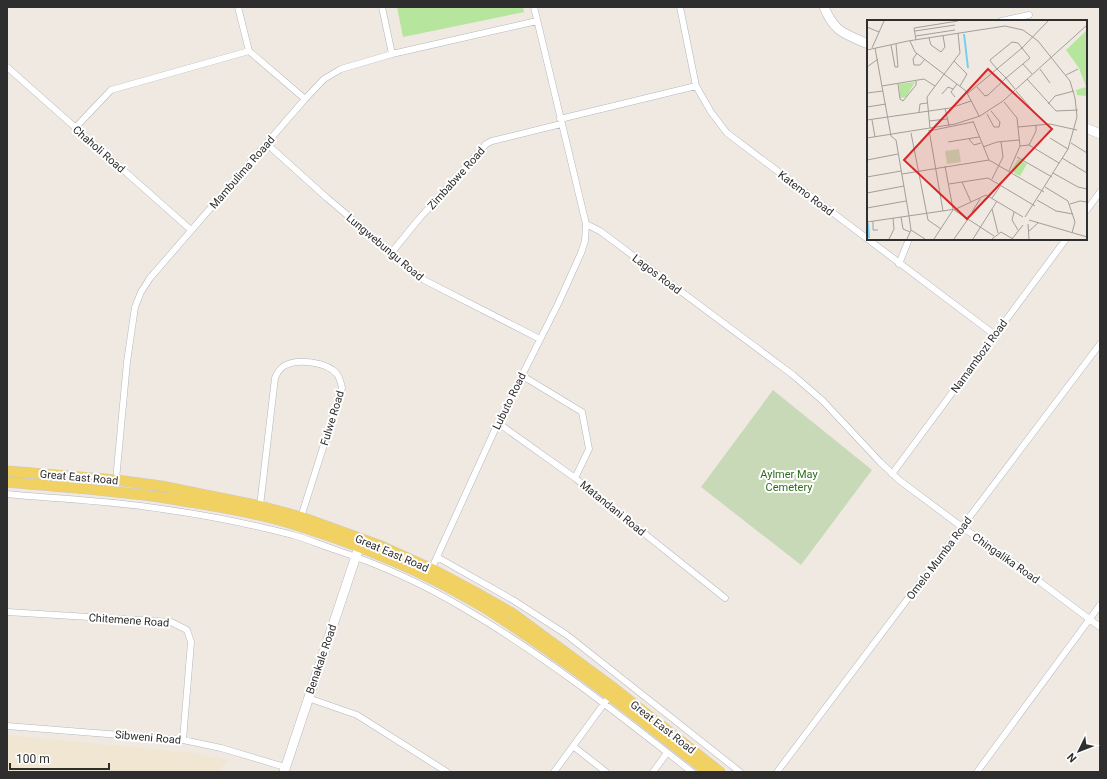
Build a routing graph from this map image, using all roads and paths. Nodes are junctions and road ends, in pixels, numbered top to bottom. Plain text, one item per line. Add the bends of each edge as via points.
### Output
1 (238, 7) edge
2 (382, 7) edge
3 (534, 7) edge
4 (680, 7) edge
5 (824, 7) edge
6 (1029, 15) dead end
7 (1006, 20) edge
8 (537, 22) junction
9 (867, 44) edge
10 (249, 51) junction
11 (392, 54) junction
12 (7, 67) edge
13 (696, 86) junction
14 (305, 99) junction
15 (560, 121) junction
16 (75, 128) junction
17 (1087, 128) edge
18 (1100, 134) edge
19 (267, 144) junction
20 (1100, 192) edge
21 (1087, 210) edge
22 (586, 224) junction
23 (191, 230) junction
24 (867, 240) edge
25 (867, 240) edge
26 (909, 240) edge
27 (1065, 240) edge
28 (392, 252) junction
29 (899, 264) junction
30 (995, 335) junction
31 (540, 339) junction
32 (1100, 344) edge
33 (521, 375) junction
34 (498, 423) junction
35 (7, 471) edge
36 (892, 474) junction
37 (575, 478) junction
38 (116, 480) junction
39 (7, 482) edge
40 (7, 494) edge
41 (260, 506) junction
42 (301, 517) junction
43 (962, 527) junction
44 (358, 552) junction
45 (437, 557) junction
46 (430, 573) junction
47 (725, 598) dead end
48 (1100, 605) edge
49 (7, 612) edge
50 (1090, 619) junction
51 (1100, 627) edge
52 (610, 696) junction
53 (308, 698) junction
54 (7, 726) edge
55 (184, 740) junction
56 (573, 746) junction
57 (667, 753) junction
58 (684, 759) junction
59 (285, 770) edge
60 (447, 772) edge
61 (554, 772) edge
62 (606, 772) edge
63 (653, 772) edge
64 (692, 772) edge
65 (708, 772) edge
66 (720, 772) edge
67 (740, 772) edge
68 (777, 772) edge
69 (977, 772) edge

1 - 10 street
2 - 11 street
3 - 8 street
4 - 13 street, Katemo Road
5 - 9 street via 838,30
6 - 7 street
8 - 11 street, Mambulima Roaad
8 - 15 street
10 - 14 street
10 - 16 street via 111,90
11 - 14 street, Mambulima Roaad via 341,68 324,79
12 - 16 street, Chaholi Road
13 - 15 street, Zimbabwe Road
13 - 25 street, Katemo Road via 727,133
14 - 19 street, Mambulima Roaad
15 - 22 street
15 - 28 street, Zimbabwe Road via 486,144
16 - 23 street, Chaholi Road
17 - 18 street
19 - 23 street, Mambulima Roaad
19 - 28 street, Lungwebungu Road
20 - 21 street
22 - 31 street, Lubuto Road via 581,253
22 - 36 street, Lagos Road via 600,231 741,335 808,388
23 - 38 street, Mambulima Roaad via 150,278 135,306
24 - 29 street, Katemo Road
26 - 29 street
27 - 30 street, Namambozi Road
28 - 31 street, Lungwebungu Road via 431,285
29 - 30 street, Katemo Road
30 - 36 street, Namambozi Road
31 - 33 street, Lubuto Road
32 - 43 street, Omelo Mumba Road
33 - 34 street, Lubuto Road
33 - 37 street via 582,412 589,449
34 - 37 street, Matandani Road
34 - 45 street, Lubuto Road
35 - 38 main road, Great East Road
36 - 43 street, Chingalika Road
37 - 47 street, Matandani Road
38 - 41 main road, Great East Road via 161,486
39 - 44 main road, Great East Road via 113,491 256,515 295,525
40 - 44 street via 162,509 222,519
41 - 42 main road, Great East Road
41 - 42 street, Fulwe Road via 275,378 284,366 310,362 330,368 336,373 342,388
42 - 46 main road, Great East Road via 381,546
43 - 50 street, Chingalika Road
43 - 68 street, Omelo Mumba Road
44 - 46 main road, Great East Road
44 - 52 street via 460,605 543,659
44 - 53 street, Benakale Road
45 - 46 street, Lubuto Road
45 - 67 street via 514,600 567,635
46 - 52 main road, Great East Road via 475,592 512,613
48 - 50 street
49 - 55 street, Chitemene Road via 171,622 187,630 191,642
50 - 51 street, Chingalika Road
50 - 69 street
52 - 56 street
52 - 57 street
52 - 58 main road, Great East Road
52 - 66 main road, Great East Road
53 - 59 street, Benakale Road
53 - 60 street via 357,715
54 - 55 street, Sibweni Road
55 - 59 street, Sibweni Road via 221,748
56 - 61 street
56 - 62 street
57 - 58 street
57 - 63 street
58 - 64 street
58 - 65 main road, Great East Road

